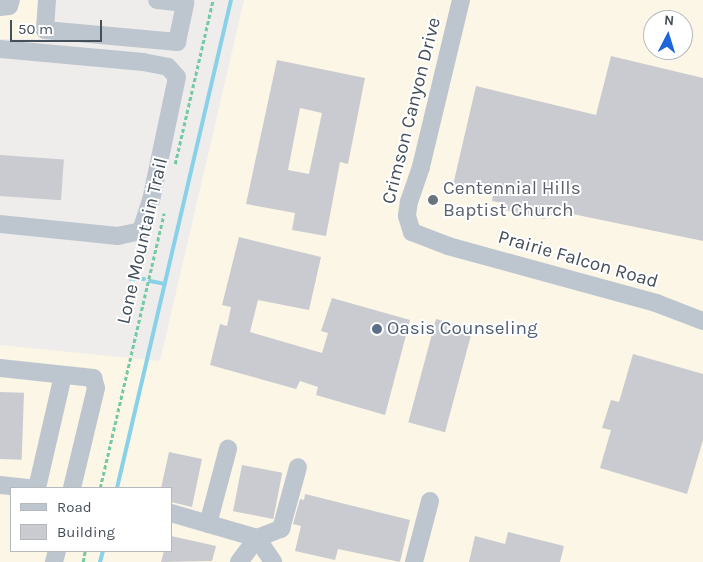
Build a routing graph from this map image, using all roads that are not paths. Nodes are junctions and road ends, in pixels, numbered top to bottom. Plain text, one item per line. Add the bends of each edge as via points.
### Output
1 (11, 0) edge
2 (47, 0) edge
3 (157, 0) edge
4 (461, 0) edge
5 (0, 7) edge
6 (0, 49) edge
7 (0, 224) edge
8 (412, 232) joint
9 (703, 321) edge
10 (0, 368) edge
11 (64, 375) junction
12 (228, 448) dead end
13 (298, 467) dead end
14 (0, 485) edge
15 (20, 487) edge
16 (38, 487) edge
17 (72, 487) edge
18 (430, 501) dead end
19 (172, 513) edge
20 (208, 524) junction
21 (257, 538) junction
22 (240, 562) edge
23 (272, 562) edge
24 (414, 562) edge

1 - 5 street via 9,6
2 - 3 street via 45,30 177,42 185,3
4 - 8 street, Crimson Canyon Drive via 421,167 409,201 407,216
6 - 7 street via 143,62 168,67 177,77 151,200 141,231 118,236
8 - 9 street, Prairie Falcon Road via 448,246 656,303
10 - 11 street
11 - 16 street
11 - 17 street via 93,378 96,388
12 - 20 street
13 - 21 street via 281,529
14 - 15 street
18 - 24 street
19 - 20 street
20 - 21 street
21 - 22 street
21 - 23 street

